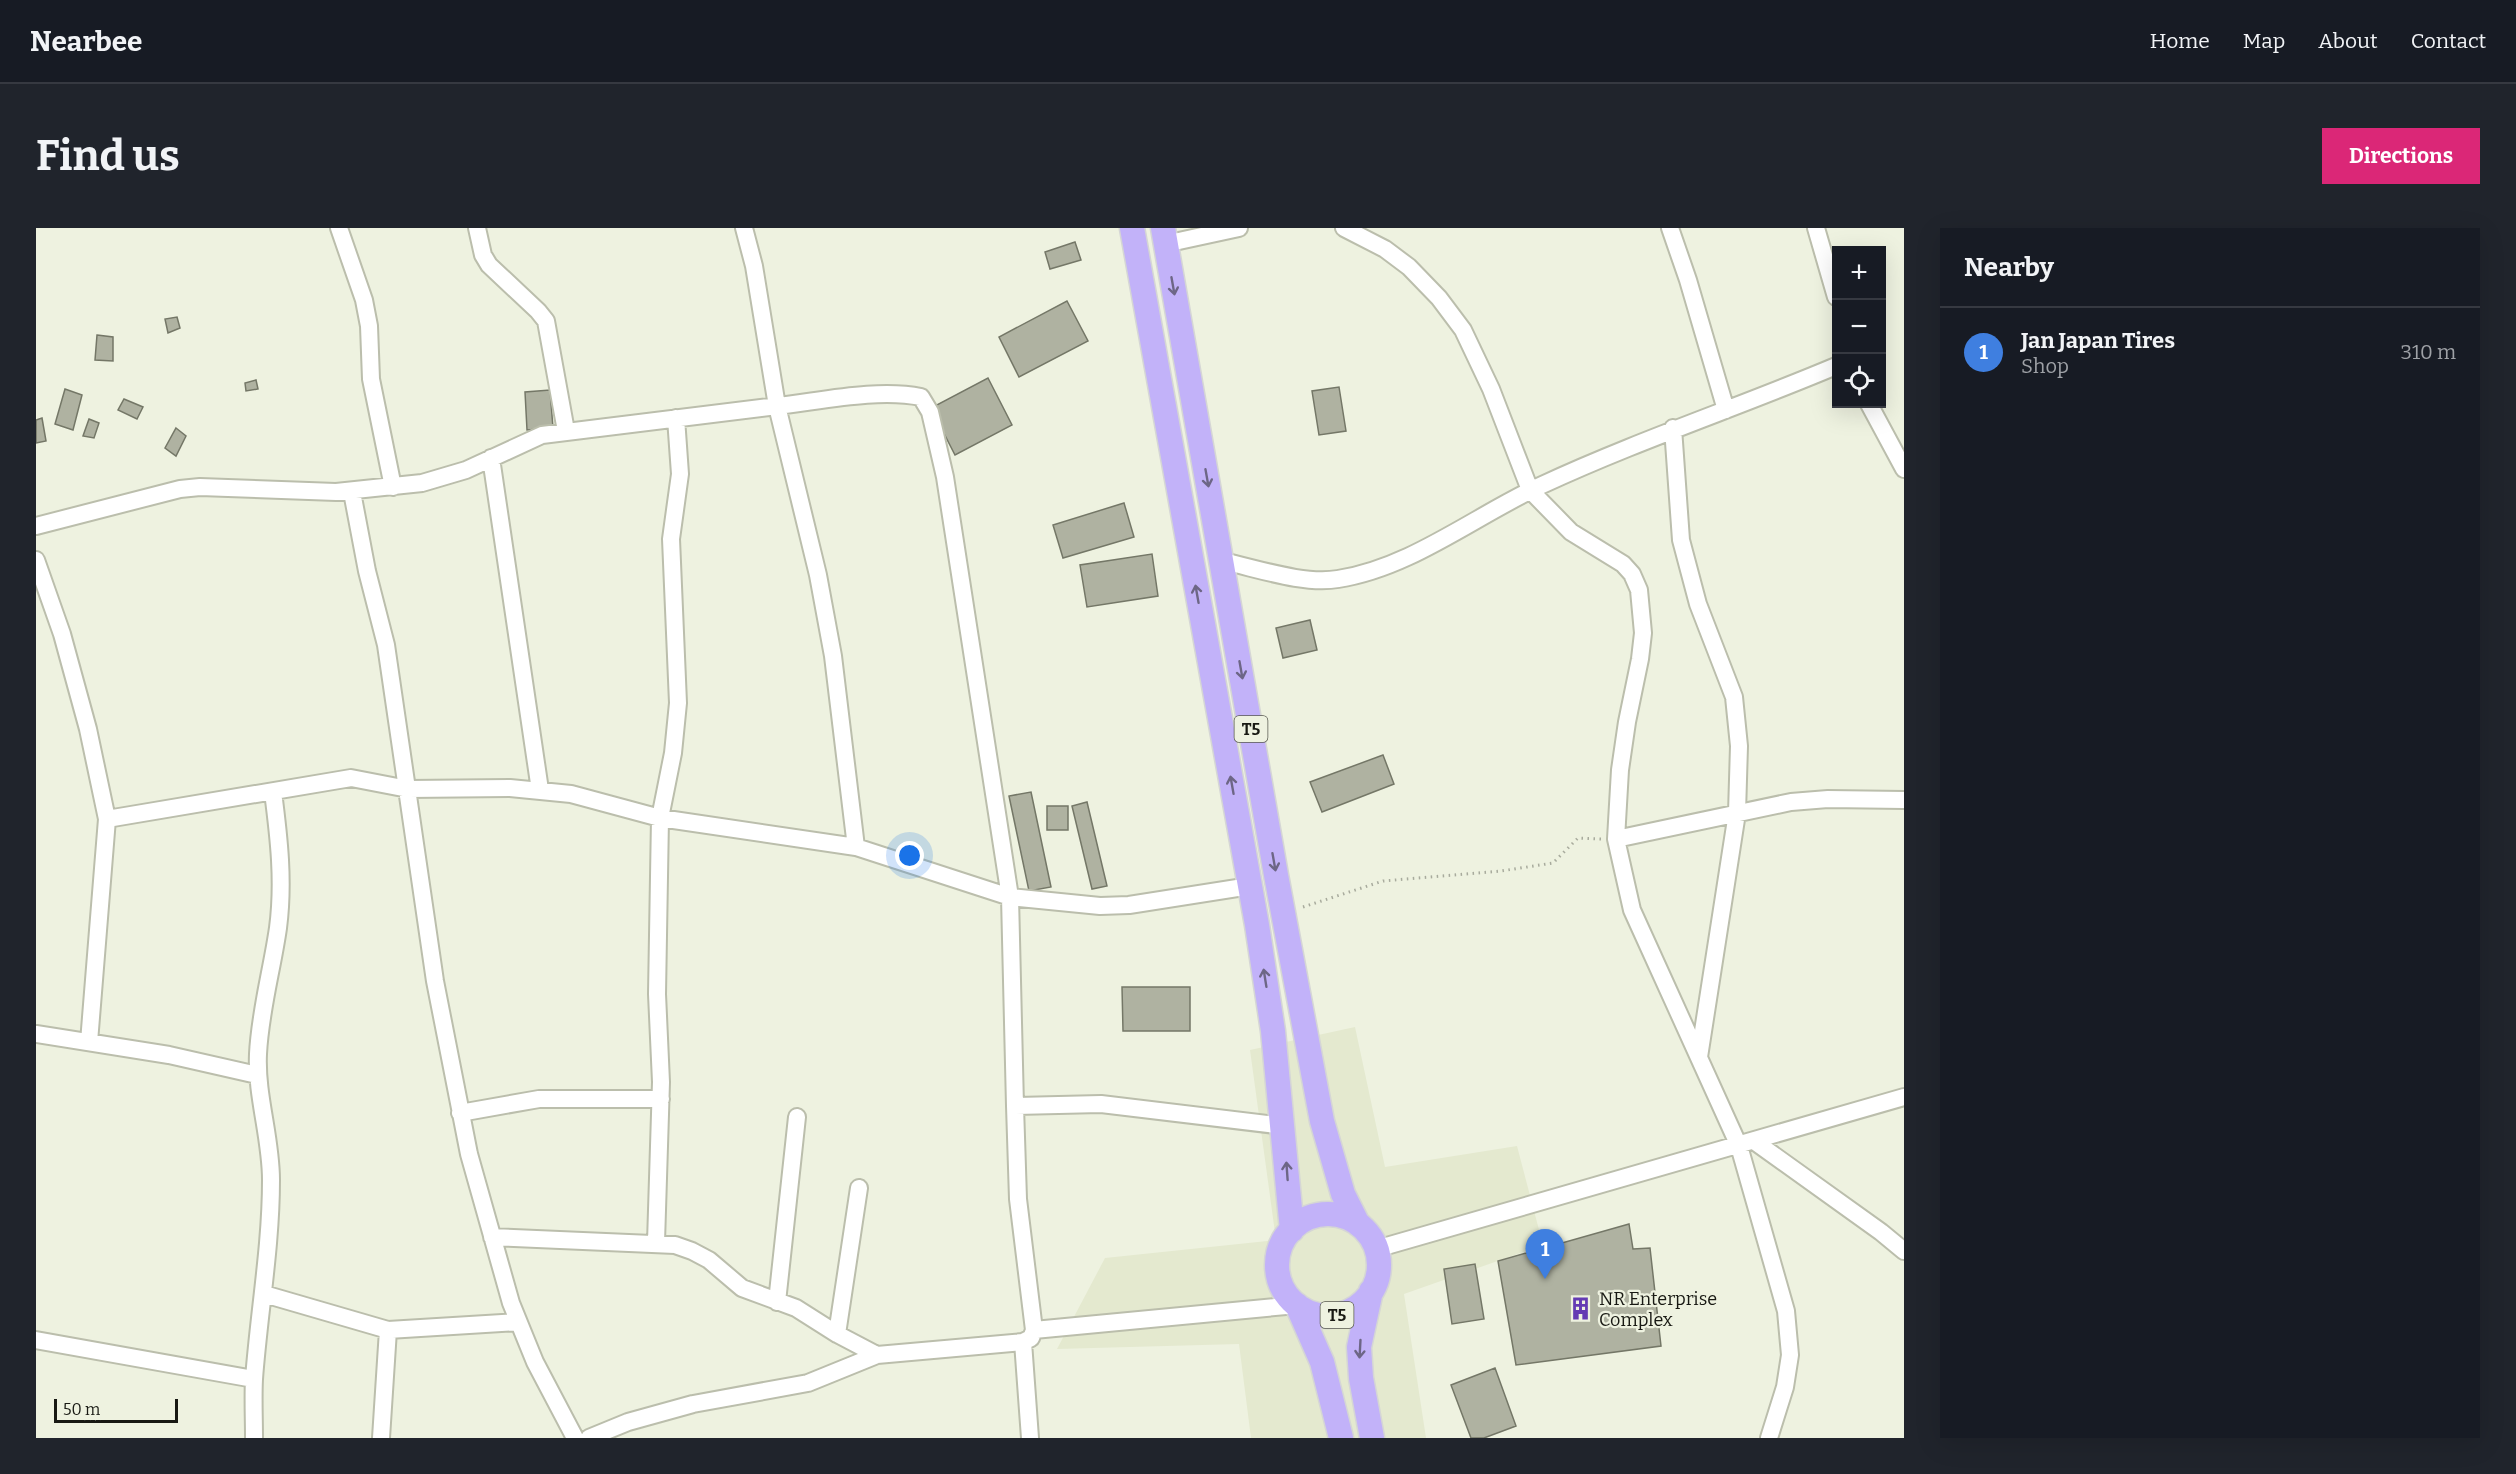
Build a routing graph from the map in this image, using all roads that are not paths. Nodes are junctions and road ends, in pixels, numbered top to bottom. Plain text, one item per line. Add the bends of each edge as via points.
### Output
1 (339, 228) edge
2 (477, 228) edge
3 (744, 228) edge
4 (1132, 228) edge
5 (1239, 228) edge
6 (1344, 228) edge
7 (1670, 228) edge
8 (1816, 228) edge
9 (1164, 236) edge
10 (1832, 283) edge
11 (1832, 368) edge
12 (777, 406) junction
13 (1871, 408) edge
14 (1726, 410) junction
15 (676, 418) junction
16 (1673, 428) junction
17 (566, 431) junction
18 (491, 458) junction
19 (1904, 469) edge
20 (393, 487) junction
21 (1530, 490) junction
22 (352, 492) junction
23 (36, 526) edge
24 (36, 560) edge
25 (1222, 561) junction
26 (408, 789) junction
27 (540, 790) junction
28 (273, 792) junction
29 (1904, 800) edge
30 (1737, 813) junction
31 (660, 818) junction
32 (106, 819) junction
33 (1616, 839) junction
34 (856, 847) junction
35 (1251, 886) junction
36 (1010, 897) junction
37 (36, 1034) edge
38 (89, 1042) junction
39 (1699, 1057) junction
40 (257, 1075) junction
41 (1904, 1097) edge
42 (661, 1099) junction
43 (1015, 1106) junction
44 (460, 1113) junction
45 (797, 1118) dead end
46 (1284, 1126) junction
47 (1746, 1144) junction
48 (859, 1188) dead end
49 (1358, 1224) junction
50 (1292, 1230) junction
51 (492, 1237) junction
52 (656, 1242) junction
53 (1376, 1249) junction
54 (1904, 1251) edge
55 (1371, 1292) junction
56 (264, 1294) junction
57 (777, 1302) junction
58 (1297, 1305) junction
59 (518, 1322) junction
60 (387, 1330) junction
61 (837, 1334) junction
62 (1028, 1336) junction
63 (36, 1340) edge
64 (877, 1355) junction
65 (254, 1379) junction
66 (254, 1438) edge
67 (381, 1438) edge
68 (574, 1438) edge
69 (589, 1438) edge
70 (1030, 1438) edge
71 (1341, 1438) edge
72 (1372, 1438) edge
73 (1769, 1438) edge

1 - 20 street via 364,300 371,379
2 - 17 street via 489,265 546,321
3 - 12 street via 762,307
35 -> 4 highway, T5
5 - 9 street
6 - 21 street via 1385,249 1409,267 1463,330 1491,389
7 - 14 street
8 - 10 street
9 -> 25 highway, T5
11 - 14 street
12 - 15 street
12 - 34 street via 818,575 833,656
12 - 36 street via 889,395 921,397 926,403 945,477
13 - 19 street
14 - 16 street
15 - 17 street
15 - 31 street via 680,474 671,539 678,703
16 - 21 street
16 - 30 street via 1681,540 1698,604 1734,697 1739,746
17 - 18 street via 542,435
18 - 20 street via 446,476
18 - 27 street
20 - 22 street
21 - 25 street via 1436,543 1384,566 1336,580 1308,579
21 - 33 street via 1576,536 1623,564 1639,590 1643,633 1620,770
22 - 23 street via 180,489
22 - 26 street via 386,645
24 - 32 street via 62,634 88,729
25 -> 49 highway, T5 via 1322,1121 1343,1194
26 - 27 street
26 - 28 street via 351,778
26 - 44 street via 435,981
27 - 31 street via 571,794
28 - 32 street
28 - 40 street via 282,877
29 - 30 street via 1810,800
30 - 33 street
30 - 39 street
31 - 34 street
31 - 42 street via 657,994
32 - 38 street
33 - 39 street via 1632,910
34 - 36 street
35 - 36 street via 1129,905
46 -> 35 highway, T5
36 - 43 street
37 - 38 street
38 - 40 street
39 - 47 street
40 - 56 street via 270,1153 270,1229
41 - 47 street
42 - 44 street via 539,1099
42 - 52 street
43 - 46 street via 1101,1104
43 - 62 street
44 - 51 street
45 - 57 street
50 -> 46 highway, T5
47 - 53 street
47 - 54 street
47 - 73 street via 1789,1332 1785,1387
48 - 61 street
49 - 50 highway via 1339,1215 1318,1215
49 - 53 highway, T5
50 - 58 highway, T5 via 1280,1247 1278,1268 1284,1289
51 - 52 street
51 - 59 street
52 - 57 street via 692,1251 742,1288
53 - 55 highway, T5 via 1378,1267
55 - 58 highway, T5 via 1357,1307 1337,1315 1316,1314
55 -> 72 highway, T5 via 1359,1347
56 - 60 street
56 - 65 street
57 - 61 street via 796,1308
58 - 62 street
58 - 71 highway, T5 via 1322,1362
59 - 60 street
59 - 68 street
60 - 67 street
61 - 64 street
62 - 64 street
62 - 70 street
63 - 65 street
64 - 69 street via 808,1383 693,1404 628,1422
65 - 66 street

